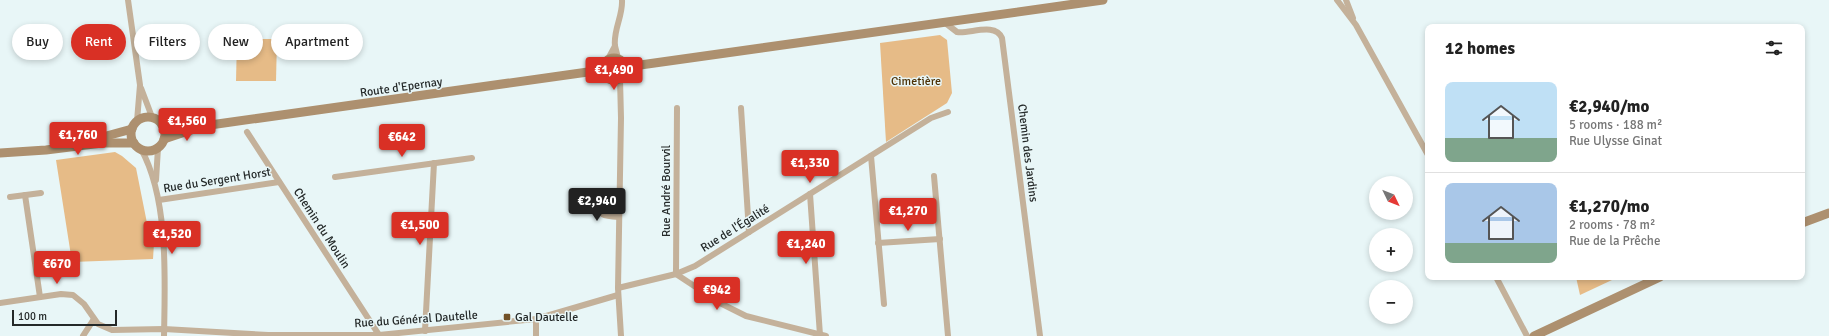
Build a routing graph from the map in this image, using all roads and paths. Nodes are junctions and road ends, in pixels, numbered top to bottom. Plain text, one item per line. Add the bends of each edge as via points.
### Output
1 (622, 0) edge
2 (1103, 0) edge
3 (1337, 0) edge
4 (1346, 0) edge
5 (127, 2) edge
6 (944, 22) junction
7 (1356, 25) junction
8 (615, 46) junction
9 (618, 58) junction
10 (608, 60) junction
11 (626, 67) junction
12 (602, 70) junction
13 (620, 79) junction
14 (140, 85) junction
15 (678, 108) dead end
16 (741, 108) dead end
17 (948, 112) dead end
18 (152, 117) junction
19 (135, 125) junction
20 (162, 125) junction
21 (203, 126) junction
22 (247, 132) dead end
23 (164, 139) junction
24 (134, 143) junction
25 (158, 148) junction
26 (141, 149) junction
27 (1425, 150) edge
28 (23, 151) junction
29 (0, 154) edge
30 (871, 156) junction
31 (472, 158) dead end
32 (434, 163) junction
33 (335, 176) dead end
34 (934, 176) dead end
35 (279, 182) junction
36 (156, 184) junction
37 (41, 193) dead end
38 (810, 194) junction
39 (25, 195) junction
40 (10, 197) dead end
41 (159, 200) junction
42 (593, 200) dead end
43 (1829, 213) edge
44 (619, 217) junction
45 (1805, 222) edge
46 (749, 232) junction
47 (940, 239) junction
48 (878, 243) junction
49 (676, 274) junction
50 (1498, 280) edge
51 (1654, 280) edge
52 (618, 291) junction
53 (40, 297) junction
54 (0, 303) edge
55 (884, 304) dead end
56 (536, 318) junction
57 (94, 319) junction
58 (425, 331) junction
59 (164, 333) edge
60 (380, 335) junction
61 (389, 335) edge
62 (823, 335) edge
63 (83, 336) edge
64 (536, 336) edge
65 (621, 336) edge
66 (948, 336) edge
67 (1040, 336) edge
68 (1527, 336) edge
69 (1534, 336) edge

1 - 8 street
2 - 6 main road
3 - 7 street
4 - 7 street
5 - 14 street
6 - 11 main road
6 - 67 street, Chemin des Jardins via 957,32 994,30 1001,34
7 - 27 street
8 - 9 street
8 - 10 street
9 - 10 main road
9 - 11 main road
10 - 12 main road
11 - 13 main road
12 - 13 main road via 608,78
12 - 21 main road, Route d'Epernay
13 - 44 street
14 - 18 street
14 - 19 street
15 - 49 street, Rue André Bourvil
16 - 46 street
17 - 30 street, Rue de l'Égalité via 931,118
18 - 19 main road via 147,117
18 - 20 main road
19 - 24 main road via 132,133
19 - 28 main road via 112,135
20 - 21 main road, Route d'Epernay
20 - 23 main road
21 - 23 main road, Route d'Epernay
22 - 35 street, Chemin du Moulin
23 - 25 main road
24 - 26 main road
24 - 28 main road via 102,142
25 - 26 main road
25 - 36 street
26 - 36 street
28 - 29 main road
30 - 38 street, Rue de l'Égalité
30 - 48 street
31 - 32 street
32 - 33 street
32 - 58 street
34 - 47 street
35 - 41 street, Rue du Sergent Horst
35 - 60 street, Chemin du Moulin
36 - 41 street
37 - 39 street
38 - 46 street, Rue de l'Égalité
38 - 62 street
39 - 40 street
39 - 53 street
41 - 59 street via 164,266
42 - 44 street via 605,216
43 - 45 main road
44 - 52 street
46 - 49 street, Rue de l'Égalité via 695,266
47 - 48 street
47 - 66 street
48 - 55 street
49 - 52 street, Rue du Général Dautelle
49 - 62 street via 720,303 746,316
50 - 68 street
51 - 69 main road
52 - 56 street, Rue du Général Dautelle
52 - 65 street
53 - 54 street
53 - 57 street via 72,295 84,304
56 - 58 street, Rue du Général Dautelle
56 - 64 street
57 - 59 street, Rue du Général Dautelle via 98,324 112,330
57 - 63 street
58 - 61 street, Rue du Général Dautelle
59 - 60 street, Rue du Général Dautelle
60 - 61 street, Rue du Général Dautelle

